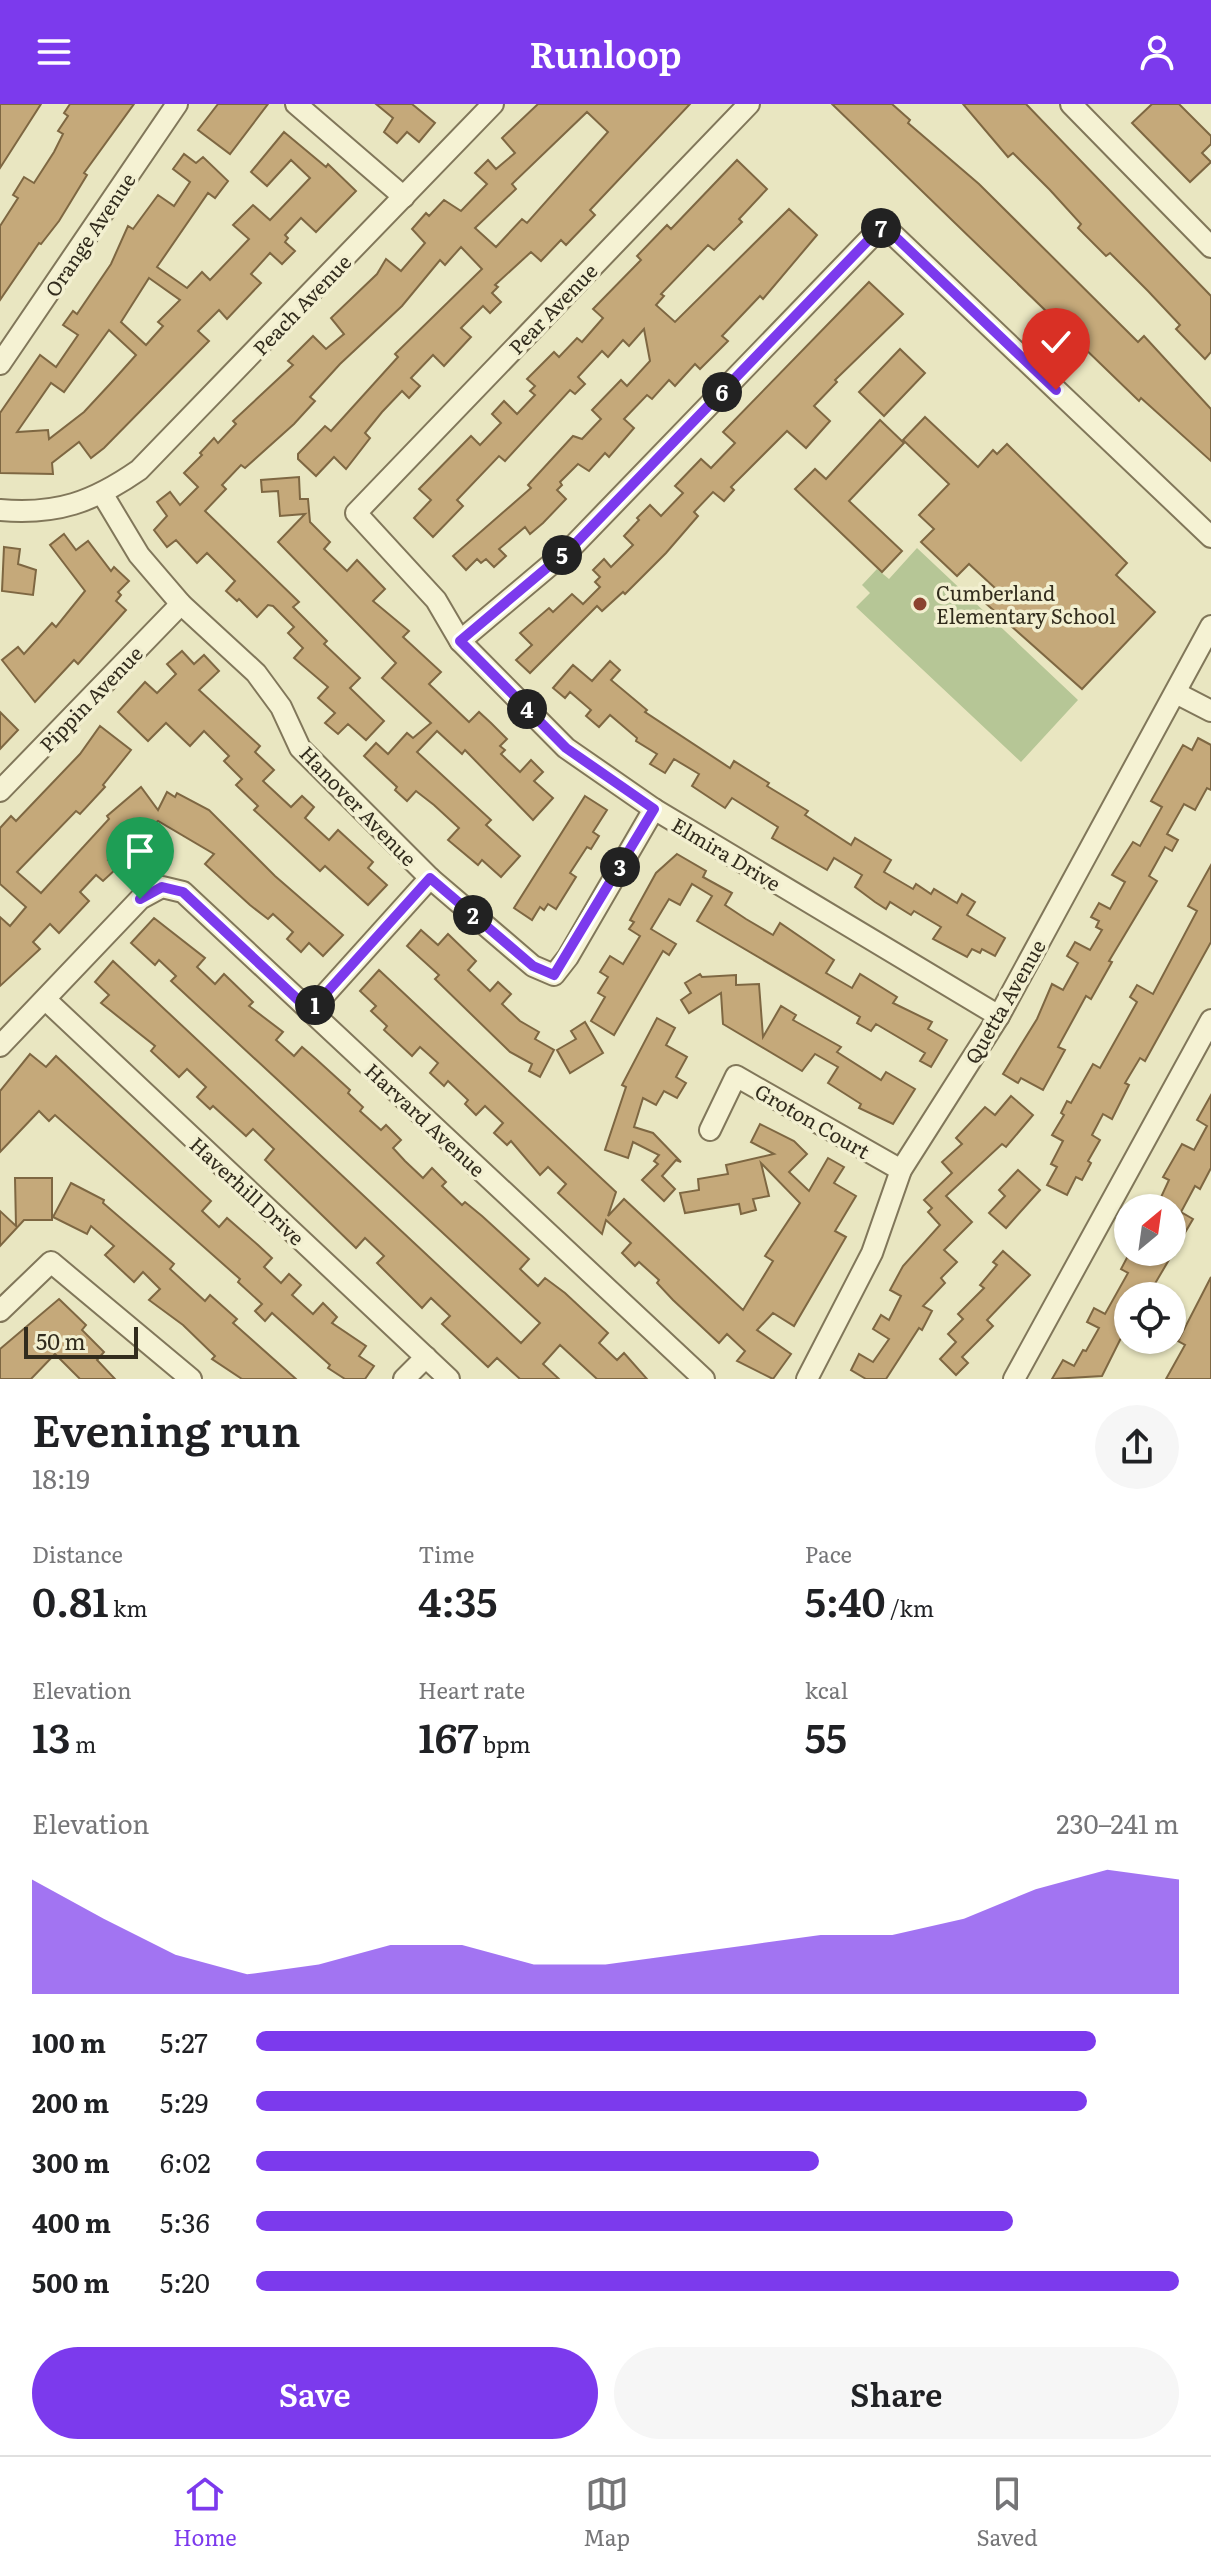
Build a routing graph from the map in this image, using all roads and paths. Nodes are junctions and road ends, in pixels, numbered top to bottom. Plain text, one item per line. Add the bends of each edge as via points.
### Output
1 (177, 104) edge
2 (296, 104) edge
3 (493, 104) edge
4 (749, 104) edge
5 (1071, 104) edge
6 (404, 197) junction
7 (1211, 247) edge
8 (0, 364) edge
9 (103, 495) junction
10 (0, 510) edge
11 (356, 513) joint
12 (1211, 537) edge
13 (181, 604) junction
14 (1211, 626) edge
15 (460, 641) junction
16 (1176, 693) junction
17 (1211, 711) edge
18 (0, 791) edge
19 (654, 809) junction
20 (430, 878) junction
21 (46, 1000) junction
22 (310, 1011) junction
23 (999, 1016) junction
24 (1211, 1020) edge
25 (0, 1046) edge
26 (710, 1130) dead end
27 (901, 1170) junction
28 (0, 1311) edge
29 (426, 1357) junction
30 (191, 1379) edge
31 (404, 1379) edge
32 (449, 1379) edge
33 (704, 1379) edge
34 (807, 1379) edge
35 (1014, 1379) edge

1 - 8 street, Orange Avenue
2 - 6 street
3 - 6 street, Peach Avenue
4 - 11 street, Pear Avenue
5 - 7 street
6 - 9 street, Peach Avenue via 139,470
9 - 10 street, Peach Avenue via 57,508
9 - 13 street, Hanover Avenue via 139,555
11 - 15 street, Elmira Drive via 436,600
12 - 15 street via 883,225 574,545
13 - 18 street, Pippin Avenue
13 - 20 street, Hanover Avenue via 256,673 281,707 300,748
14 - 16 street, Quetta Avenue
15 - 19 street, Elmira Drive via 566,748
16 - 17 street
16 - 23 street, Quetta Avenue
19 - 20 street, Hanover Avenue via 554,975 533,966
19 - 23 street, Elmira Drive
20 - 22 street
21 - 22 street, Harvard Avenue via 140,899 162,887 183,892
21 - 25 street
21 - 29 street, Haverhill Drive
22 - 33 street, Harvard Avenue
23 - 27 street, Quetta Avenue
24 - 35 street
26 - 27 street, Groton Court via 736,1076
27 - 34 street, Quetta Avenue via 872,1253
28 - 30 street via 51,1262
29 - 31 street
29 - 32 street, Haverhill Drive

